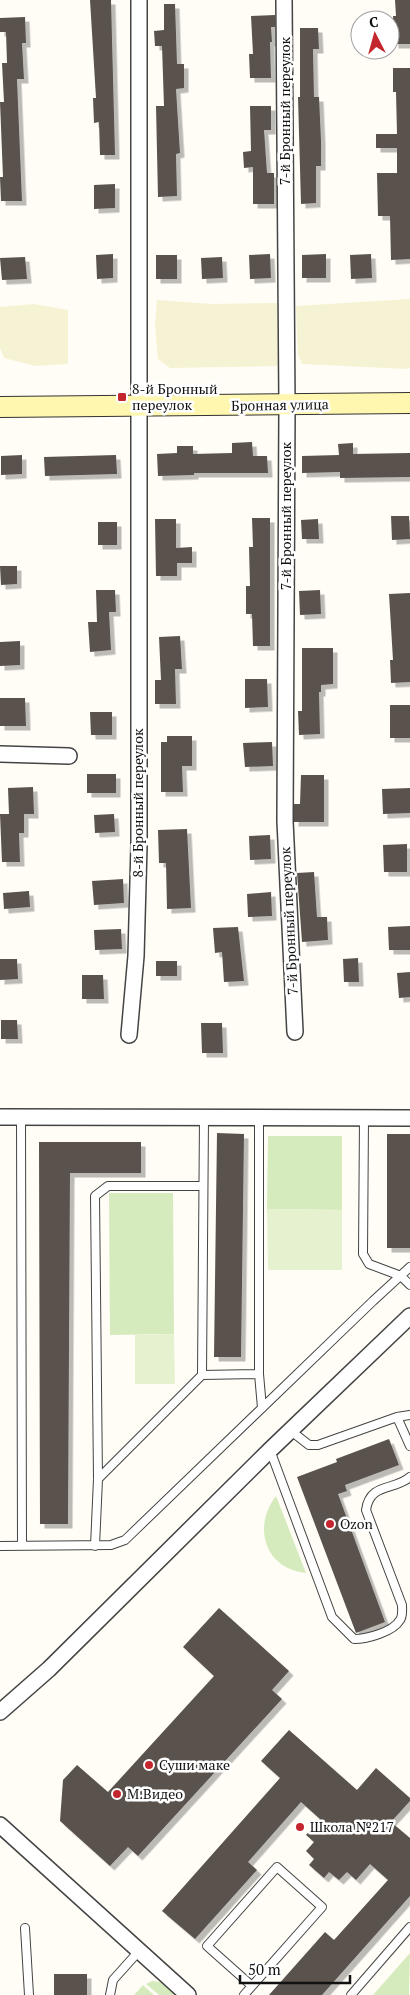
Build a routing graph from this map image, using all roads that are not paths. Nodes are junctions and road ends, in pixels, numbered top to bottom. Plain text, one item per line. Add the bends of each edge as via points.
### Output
1 (139, 0) edge
2 (284, 0) edge
3 (410, 404) edge
4 (287, 406) junction
5 (0, 407) edge
6 (140, 407) junction
7 (0, 754) edge
8 (69, 756) dead end
9 (295, 1032) dead end
10 (129, 1035) dead end
11 (0, 1117) edge
12 (20, 1117) junction
13 (204, 1118) junction
14 (364, 1118) junction
15 (410, 1118) edge
16 (259, 1119) junction
17 (204, 1186) junction
18 (410, 1267) edge
19 (401, 1276) junction
20 (410, 1285) edge
21 (410, 1316) edge
22 (259, 1374) junction
23 (202, 1375) junction
24 (262, 1408) junction
25 (410, 1415) edge
26 (397, 1417) junction
27 (291, 1431) junction
28 (410, 1446) edge
29 (270, 1450) junction
30 (410, 1476) edge
31 (98, 1479) junction
32 (0, 1546) edge
33 (22, 1546) junction
34 (96, 1546) junction
35 (0, 1712) edge
36 (0, 1825) edge
37 (410, 1927) edge
38 (25, 1928) dead end
39 (138, 1951) junction
40 (252, 1986) junction
41 (29, 1995) edge
42 (110, 1995) edge
43 (188, 1995) edge
44 (244, 1995) edge
45 (351, 1995) edge

1 - 6 street, 8-й Бронный переулок
2 - 4 street, 7-й Бронный переулок
3 - 4 street, Бронная улица
4 - 6 street, Бронная улица
4 - 9 street, 7-й Бронный переулок via 285,821
5 - 6 street, Бронная улица
6 - 10 street, 8-й Бронный переулок via 139,845 136,956
7 - 8 street
11 - 12 street
12 - 13 street
12 - 33 lane
13 - 16 street
13 - 17 lane
14 - 15 street
14 - 16 street
14 - 19 lane via 363,1254 369,1264
16 - 22 lane
17 - 23 lane
17 - 31 lane via 108,1186 95,1196
18 - 19 lane
19 - 20 lane
19 - 24 lane
21 - 27 street
22 - 23 lane
22 - 24 lane
23 - 31 lane
24 - 34 lane via 124,1540
25 - 26 lane
26 - 27 lane via 318,1445 308,1445
26 - 28 lane
27 - 29 street
29 - 30 lane via 332,1617 354,1639 364,1639 395,1626 402,1618 402,1605 366,1510 368,1500 378,1490
29 - 35 street via 49,1669
31 - 34 lane
32 - 33 lane
33 - 34 lane
36 - 39 street
37 - 45 lane
38 - 41 lane
39 - 42 lane via 112,1980
39 - 43 street
40 - 40 lane via 322,1907 277,1868 207,1946
40 - 44 lane

